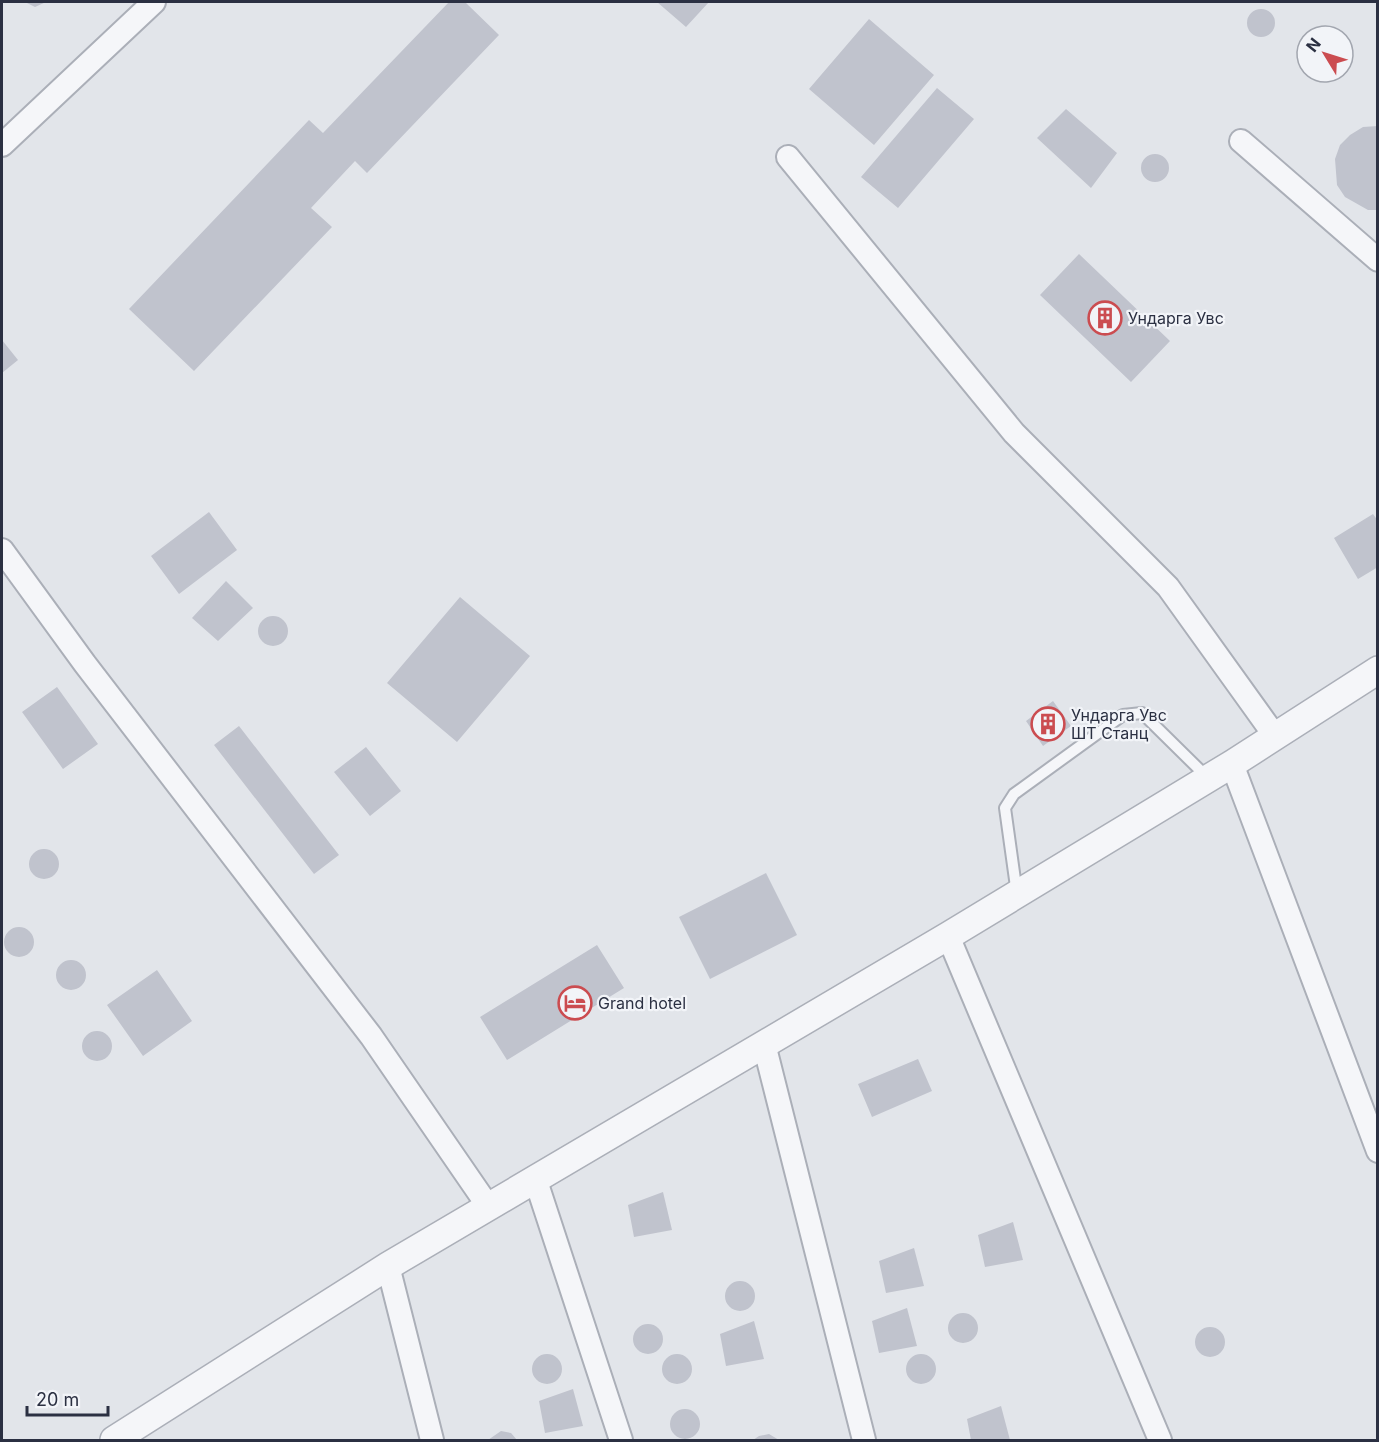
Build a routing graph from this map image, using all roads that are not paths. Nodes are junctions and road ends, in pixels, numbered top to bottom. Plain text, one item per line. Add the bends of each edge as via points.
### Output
1 (154, 2) edge
2 (1241, 141) dead end
3 (2, 145) edge
4 (788, 157) dead end
5 (1377, 260) edge
6 (2, 550) edge
7 (1377, 670) edge
8 (1275, 736) junction
9 (1232, 764) junction
10 (1208, 778) junction
11 (1018, 894) junction
12 (948, 936) junction
13 (764, 1044) junction
14 (1377, 1151) edge
15 (535, 1178) junction
16 (488, 1206) junction
17 (388, 1266) junction
18 (114, 1440) edge
19 (432, 1440) edge
20 (621, 1440) edge
21 (864, 1440) edge
22 (1161, 1440) edge

1 - 3 street
2 - 5 street
4 - 8 street via 1014,433 1168,587
6 - 16 street via 371,1036
7 - 8 street
8 - 9 street
9 - 10 street
9 - 14 street
10 - 11 street
10 - 11 lane via 1142,713 1123,716 1008,802 1005,808
11 - 12 street
12 - 13 street
12 - 22 street
13 - 15 street
13 - 21 street
15 - 16 street
15 - 20 street
16 - 17 street
17 - 18 street
17 - 19 street

